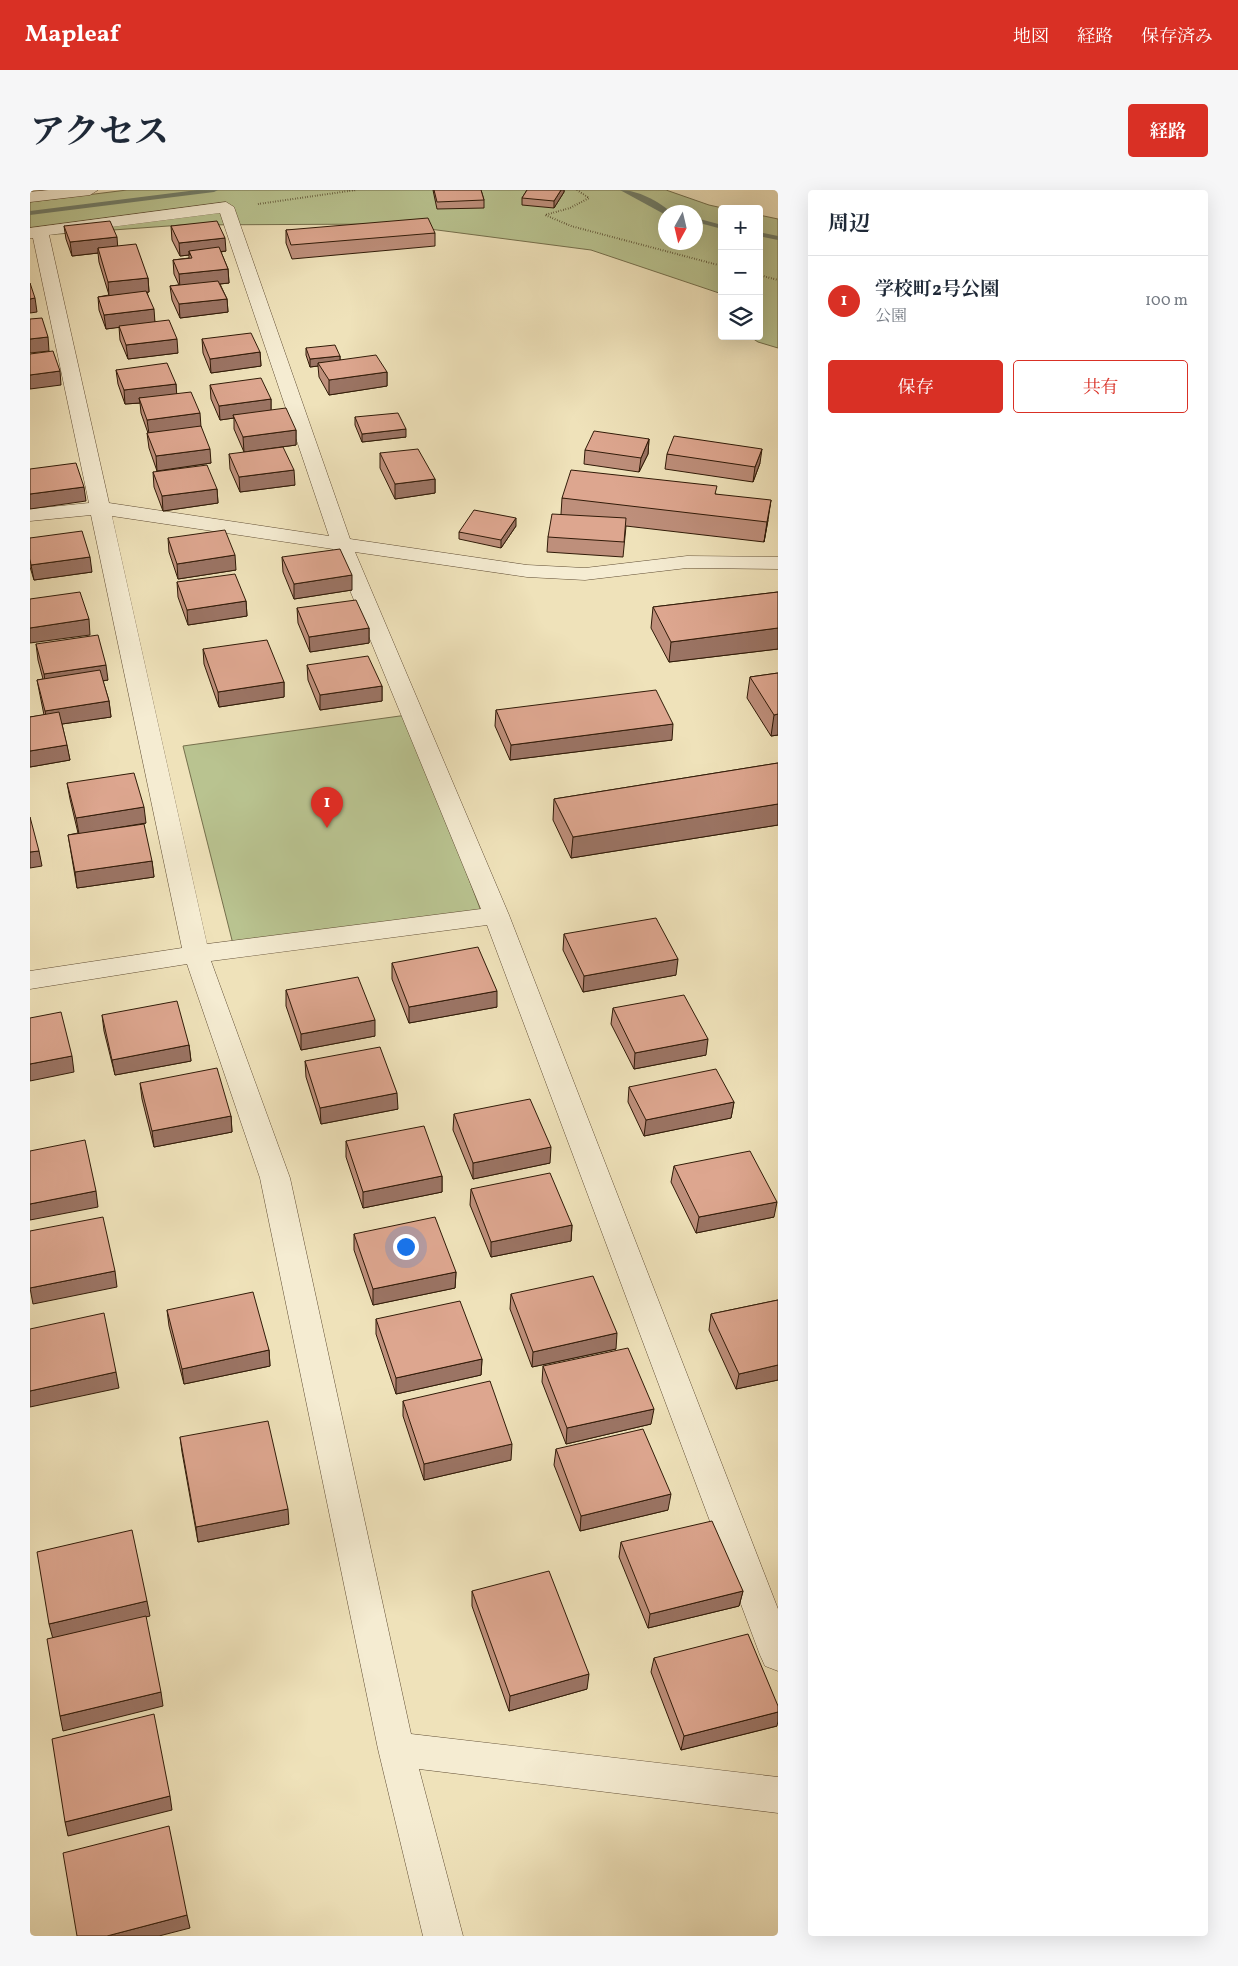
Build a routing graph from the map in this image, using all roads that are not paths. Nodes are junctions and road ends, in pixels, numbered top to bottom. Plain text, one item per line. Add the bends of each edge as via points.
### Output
1 (90, 190) edge
2 (30, 197) edge
3 (35, 232) edge
4 (100, 508) junction
5 (30, 515) edge
6 (341, 542) junction
7 (778, 563) edge
8 (496, 914) junction
9 (196, 954) junction
10 (30, 980) edge
11 (778, 1655) edge
12 (396, 1749) junction
13 (778, 1795) edge
14 (443, 1936) edge

1 - 2 street
3 - 4 street
3 - 6 street via 226,207
4 - 5 street
4 - 6 street
4 - 9 street
6 - 7 street via 527,571 585,574 687,562
6 - 8 street
8 - 9 street
8 - 11 street
9 - 10 street
9 - 12 street via 275,1178
12 - 13 street
12 - 14 street

